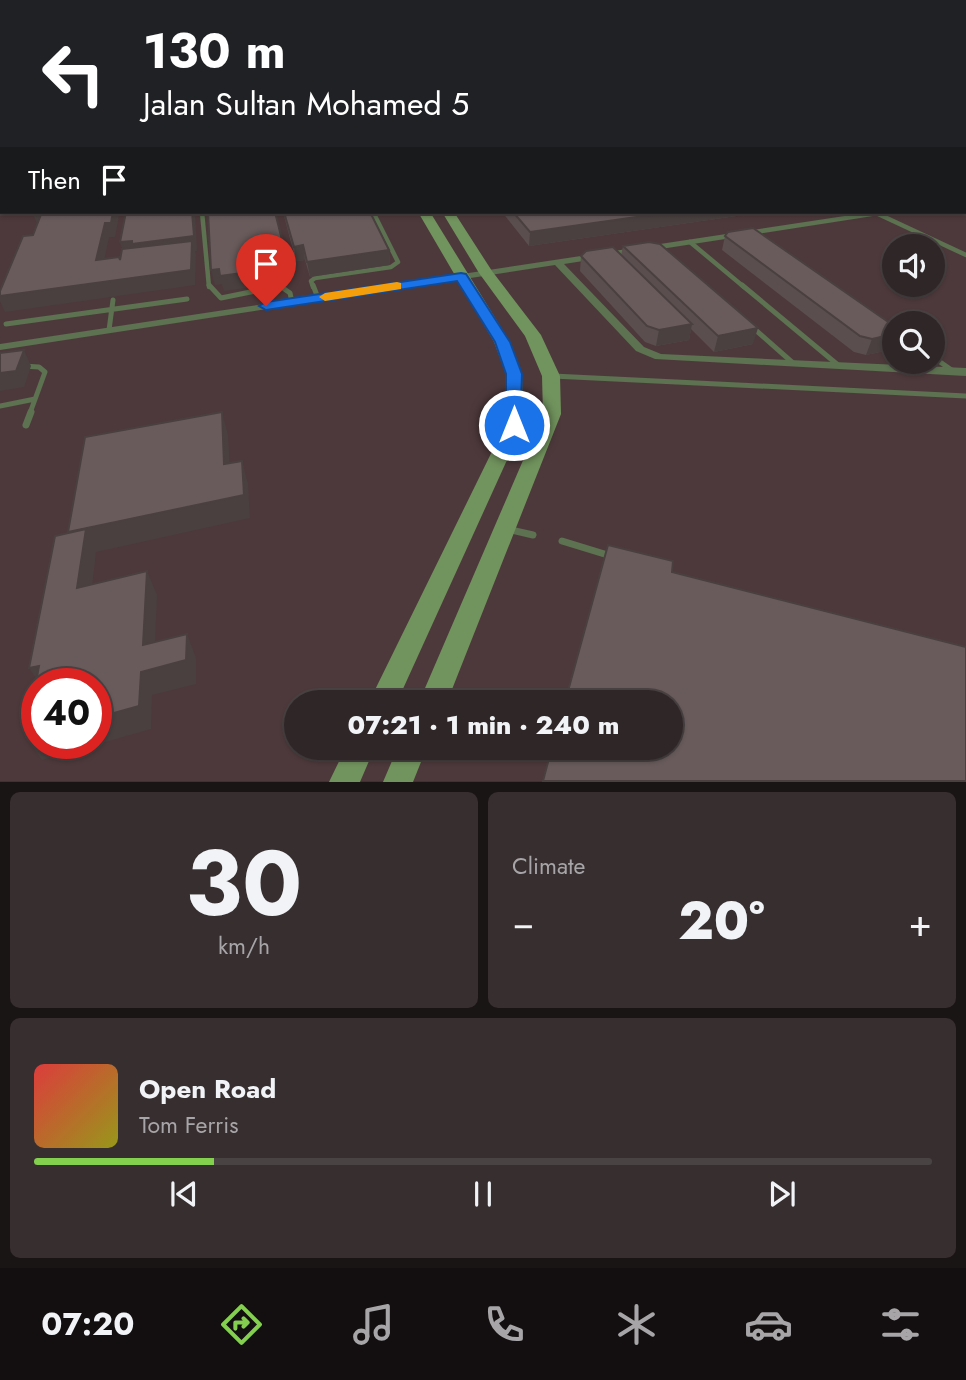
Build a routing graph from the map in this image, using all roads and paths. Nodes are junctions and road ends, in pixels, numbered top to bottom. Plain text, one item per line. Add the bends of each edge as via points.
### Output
1 (202, 214) edge
2 (374, 214) edge
3 (425, 214) edge
4 (449, 214) edge
5 (869, 214) edge
6 (885, 214) edge
7 (756, 233) junction
8 (766, 240) edge
9 (690, 243) junction
10 (659, 247) junction
11 (966, 255) edge
12 (670, 256) edge
13 (558, 263) junction
14 (486, 273) junction
15 (461, 276) junction
16 (318, 298) junction
17 (187, 299) dead end
18 (113, 300) dead end
19 (292, 302) junction
20 (111, 310) junction
21 (742, 318) edge
22 (6, 324) dead end
23 (109, 330) junction
24 (0, 346) edge
25 (793, 363) junction
26 (838, 365) junction
27 (11, 368) edge
28 (960, 371) edge
29 (551, 376) junction
30 (966, 396) edge
31 (35, 399) junction
32 (0, 405) edge
33 (26, 425) dead end
34 (505, 528) junction
35 (533, 535) dead end
36 (562, 541) dead end
37 (623, 559) edge
38 (389, 690) edge
39 (438, 690) edge
40 (355, 760) edge
41 (407, 760) edge
42 (344, 782) edge
43 (398, 782) edge

1 - 19 lane via 213,295 221,298 280,286 290,293
2 - 16 lane via 398,261 391,267 315,278 311,281
3 - 15 street
4 - 14 street
5 - 7 street
6 - 11 lane
7 - 8 lane
7 - 9 street
9 - 10 street
9 - 26 lane
10 - 12 lane
10 - 13 street
13 - 14 street
13 - 25 street via 649,354
14 - 15 street
14 - 29 street via 533,335
15 - 16 street
15 - 38 street via 502,342 514,374 514,425
16 - 19 street
17 - 20 lane
18 - 20 lane
19 - 23 street
20 - 22 lane
20 - 23 lane
21 - 25 lane
23 - 24 street
25 - 26 street
26 - 28 street
27 - 31 lane via 43,369
29 - 30 lane
29 - 34 street via 552,414
31 - 32 lane
31 - 33 lane
34 - 35 lane
34 - 39 street
36 - 37 lane
40 - 42 street
41 - 43 street

